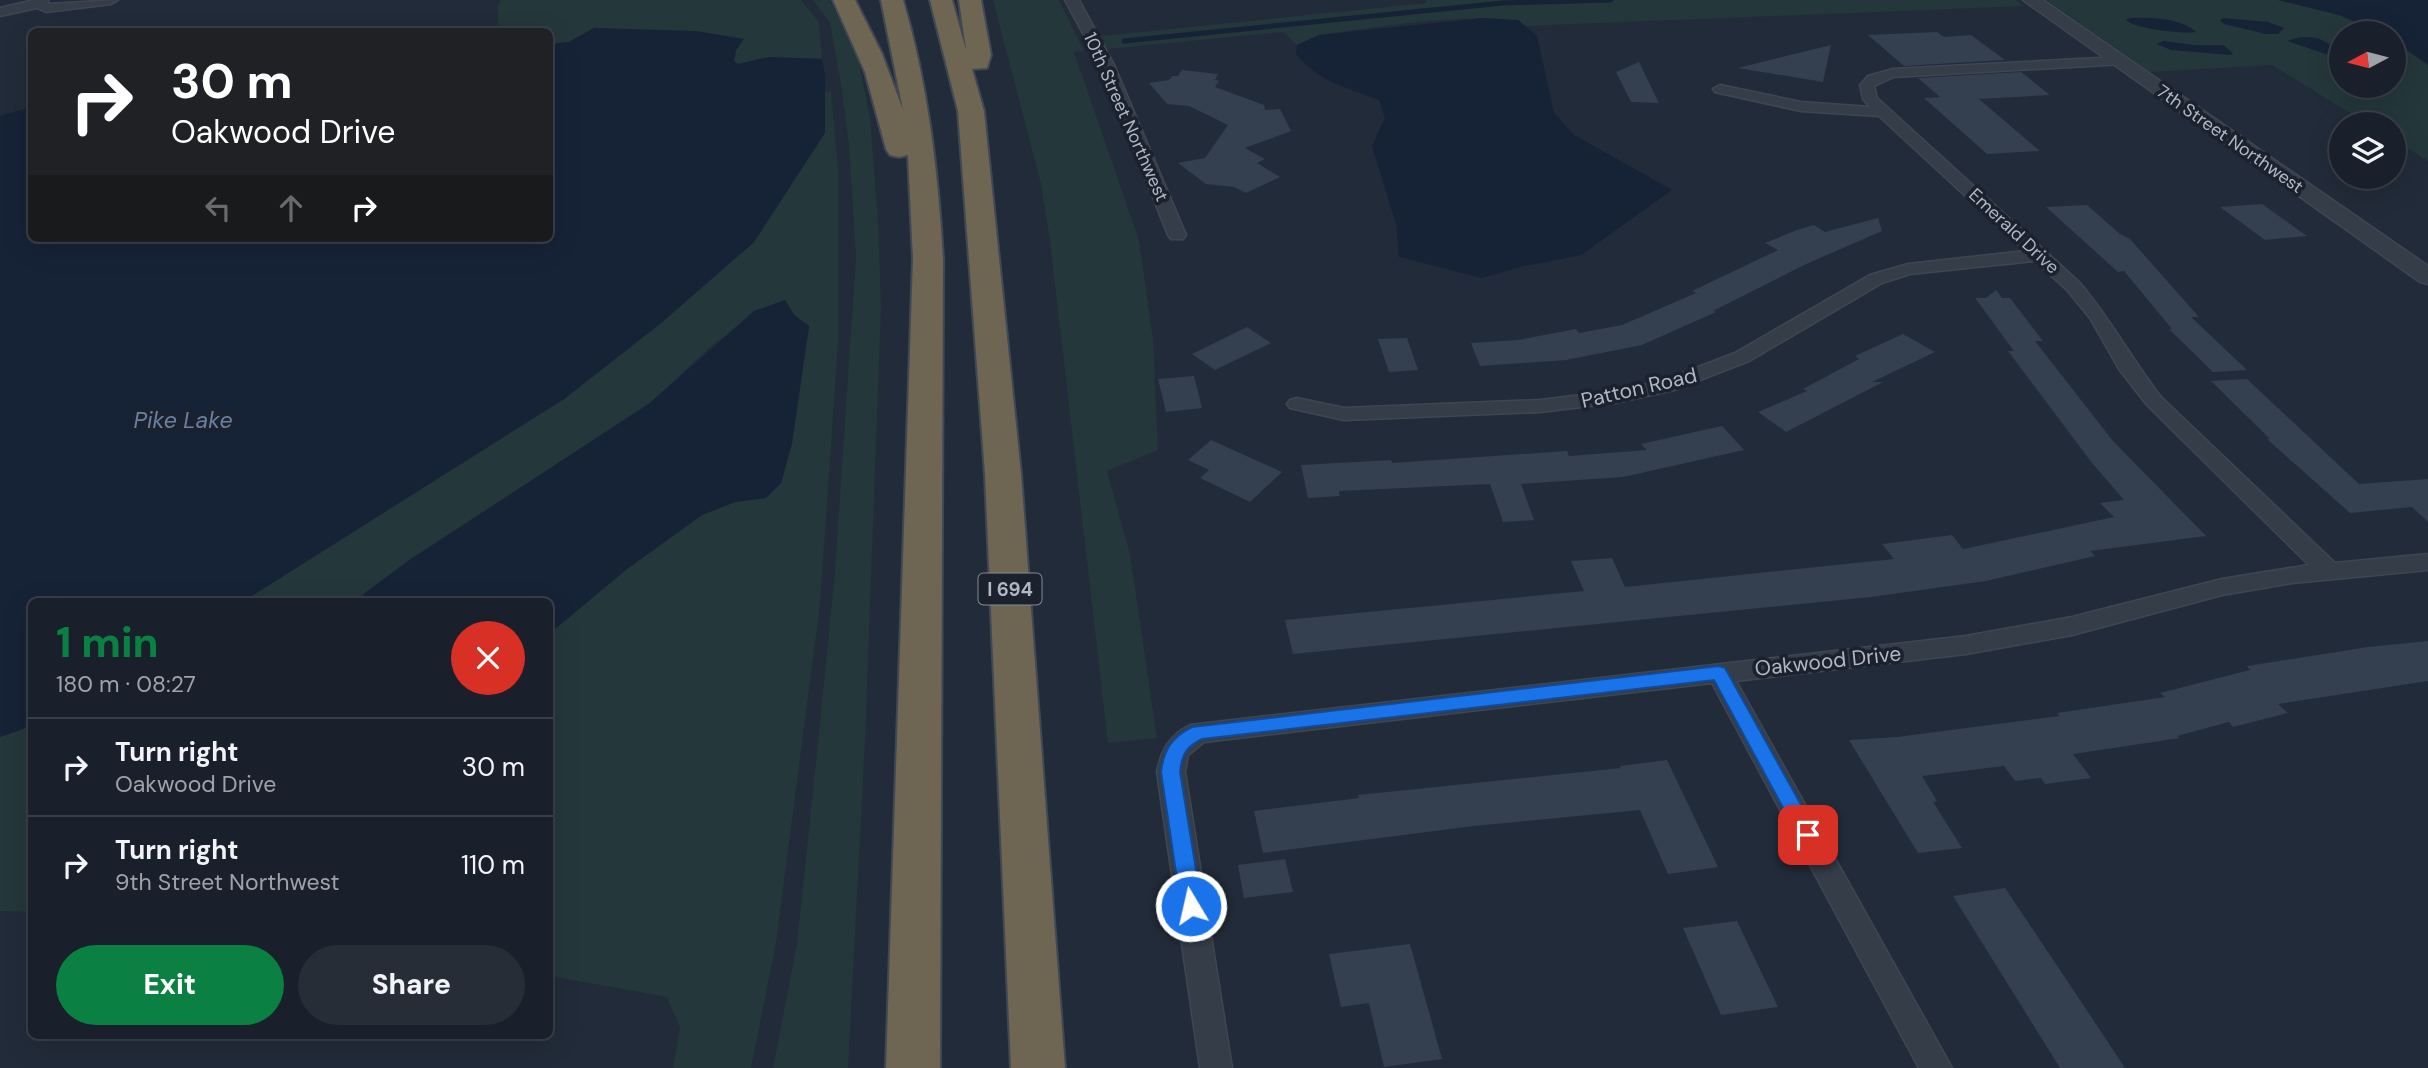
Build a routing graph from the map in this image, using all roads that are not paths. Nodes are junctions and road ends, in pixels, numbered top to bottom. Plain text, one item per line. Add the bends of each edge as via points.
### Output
1 (111, 0) edge
2 (845, 0) edge
3 (892, 0) edge
4 (941, 0) edge
5 (970, 0) edge
6 (1072, 0) edge
7 (2032, 0) edge
8 (41, 2) edge
9 (0, 12) edge
10 (2119, 61) junction
11 (1720, 89) dead end
12 (971, 110) junction
13 (1884, 111) junction
14 (1177, 235) dead end
15 (2039, 255) junction
16 (2428, 277) edge
17 (1297, 404) dead end
18 (926, 482) junction
19 (2428, 562) edge
20 (2329, 571) junction
21 (1719, 673) junction
22 (913, 1068) edge
23 (1038, 1068) edge
24 (1216, 1068) edge
25 (1936, 1068) edge

1 - 8 street via 58,8 46,8
2 - 18 highway via 884,90 902,166
3 - 18 highway via 913,90 923,162 928,258
4 - 12 highway, I 694
5 - 12 highway via 979,55
6 - 14 street, 10th Street Northwest via 1107,65
7 - 10 street, 7th Street Northwest
8 - 9 street
10 - 13 street, Emerald Drive via 1893,73 1867,85 1870,99
10 - 16 street, 7th Street Northwest
11 - 13 street via 1801,109
12 - 23 highway, I 694 via 1003,474
13 - 15 street, Emerald Drive
15 - 17 street, Patton Road via 1920,267 1876,279 1742,357 1667,386 1615,397 1540,406 1344,414
15 - 20 street, Emerald Drive via 2098,316 2154,401
18 - 22 highway
19 - 20 street, Oakwood Drive
20 - 21 street, Oakwood Drive via 2222,587 2072,626 1966,645
21 - 24 street, Oakwood Drive via 1199,732 1182,741 1172,755 1171,772
21 - 25 street

